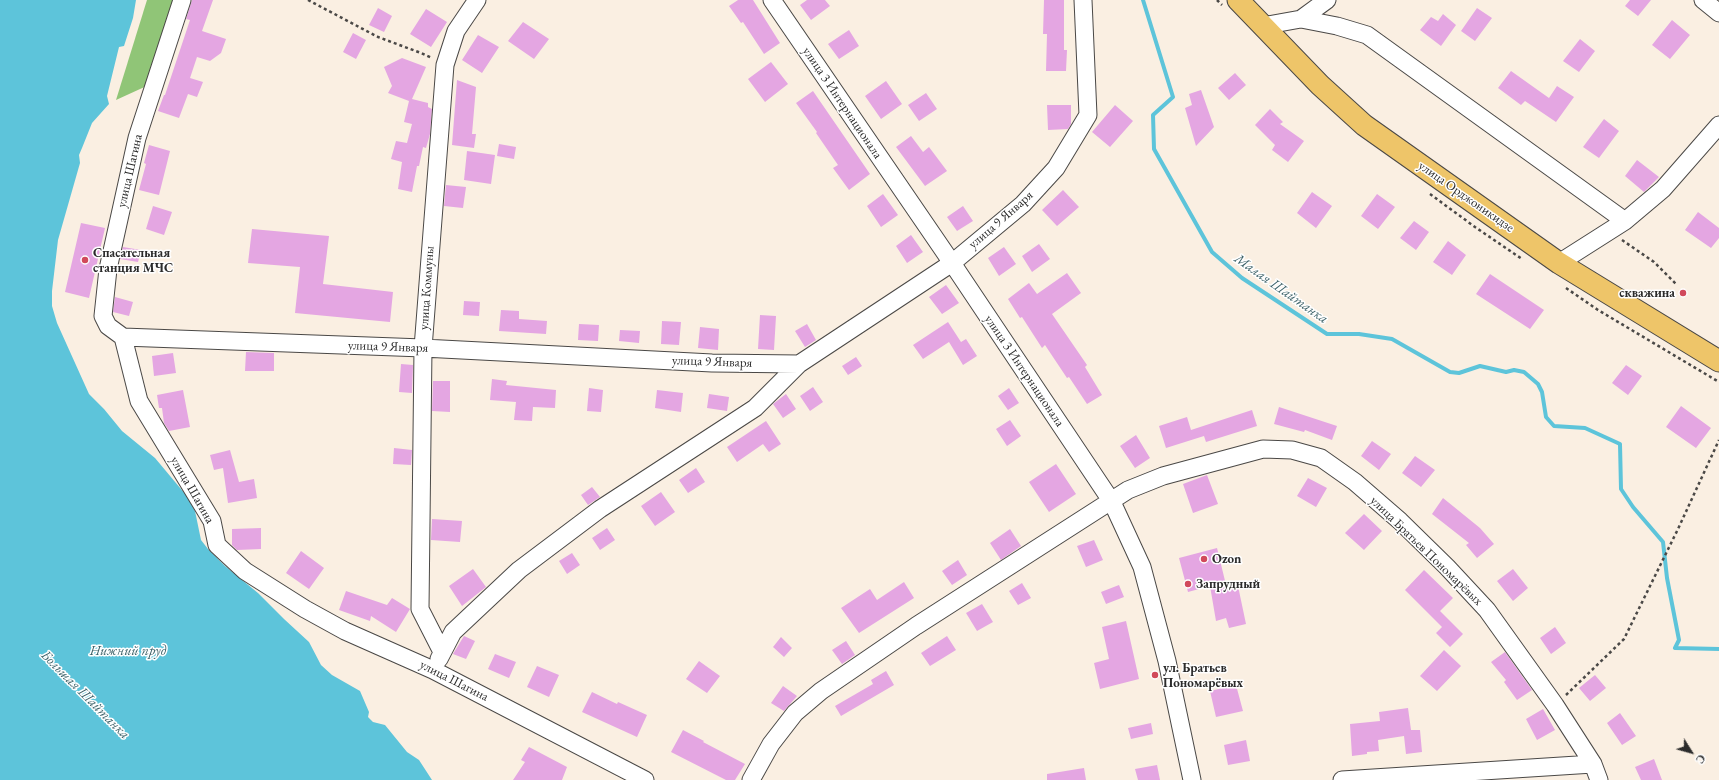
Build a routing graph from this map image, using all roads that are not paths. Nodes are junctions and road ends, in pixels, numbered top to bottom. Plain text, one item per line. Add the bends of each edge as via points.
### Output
1 (182, 0) edge
2 (477, 0) edge
3 (772, 0) edge
4 (1083, 0) edge
5 (1238, 0) edge
6 (1327, 0) edge
7 (1703, 0) edge
8 (1719, 13) edge
9 (1301, 19) junction
10 (1262, 26) junction
11 (1719, 125) edge
12 (1625, 221) junction
13 (952, 263) junction
14 (1559, 263) junction
15 (124, 337) junction
16 (423, 348) junction
17 (1719, 361) edge
18 (799, 364) junction
19 (1112, 502) junction
20 (442, 652) junction
21 (433, 670) junction
22 (1593, 764) junction
23 (645, 780) edge
24 (751, 780) edge
25 (1192, 780) edge
26 (1342, 780) edge
27 (1599, 780) edge

1 - 15 street, улица Шагина via 137,138 108,269 103,316 108,326
2 - 16 street, улица Коммуны via 456,31 444,65
3 - 13 street, улица 3 Интернационала
4 - 13 street, улица 9 Января via 1088,115 1056,168 1024,204
5 - 10 main road, улица Орджоникидзе
6 - 9 street
7 - 8 street
9 - 10 street
9 - 12 street via 1337,26 1367,36
10 - 14 main road, улица Орджоникидзе via 1320,85 1364,124
11 - 12 street via 1663,190
12 - 14 street
13 - 18 street, улица 9 Января
13 - 19 street, улица 3 Интернационала
14 - 17 main road, улица Орджоникидзе
15 - 16 street, улица 9 Января
15 - 21 street, улица Шагина via 139,401 212,521 217,545 245,571 305,609 345,631
16 - 18 street, улица 9 Января via 712,363
16 - 20 street, улица Коммуны via 420,609
18 - 20 street via 755,408 600,509 519,570 453,632
19 - 22 street, улица Братьев Пономарёвых via 1128,490 1164,476 1262,449 1292,450 1321,458 1355,482 1394,516 1487,610 1555,705
19 - 24 street, улица Братьев Пономарёвых via 916,626 821,691 795,713 771,744
19 - 25 street, улица 3 Интернационала via 1143,572 1167,662
20 - 21 street
21 - 23 street, улица Шагина
22 - 26 street
22 - 27 street, улица Братьев Пономарёвых

